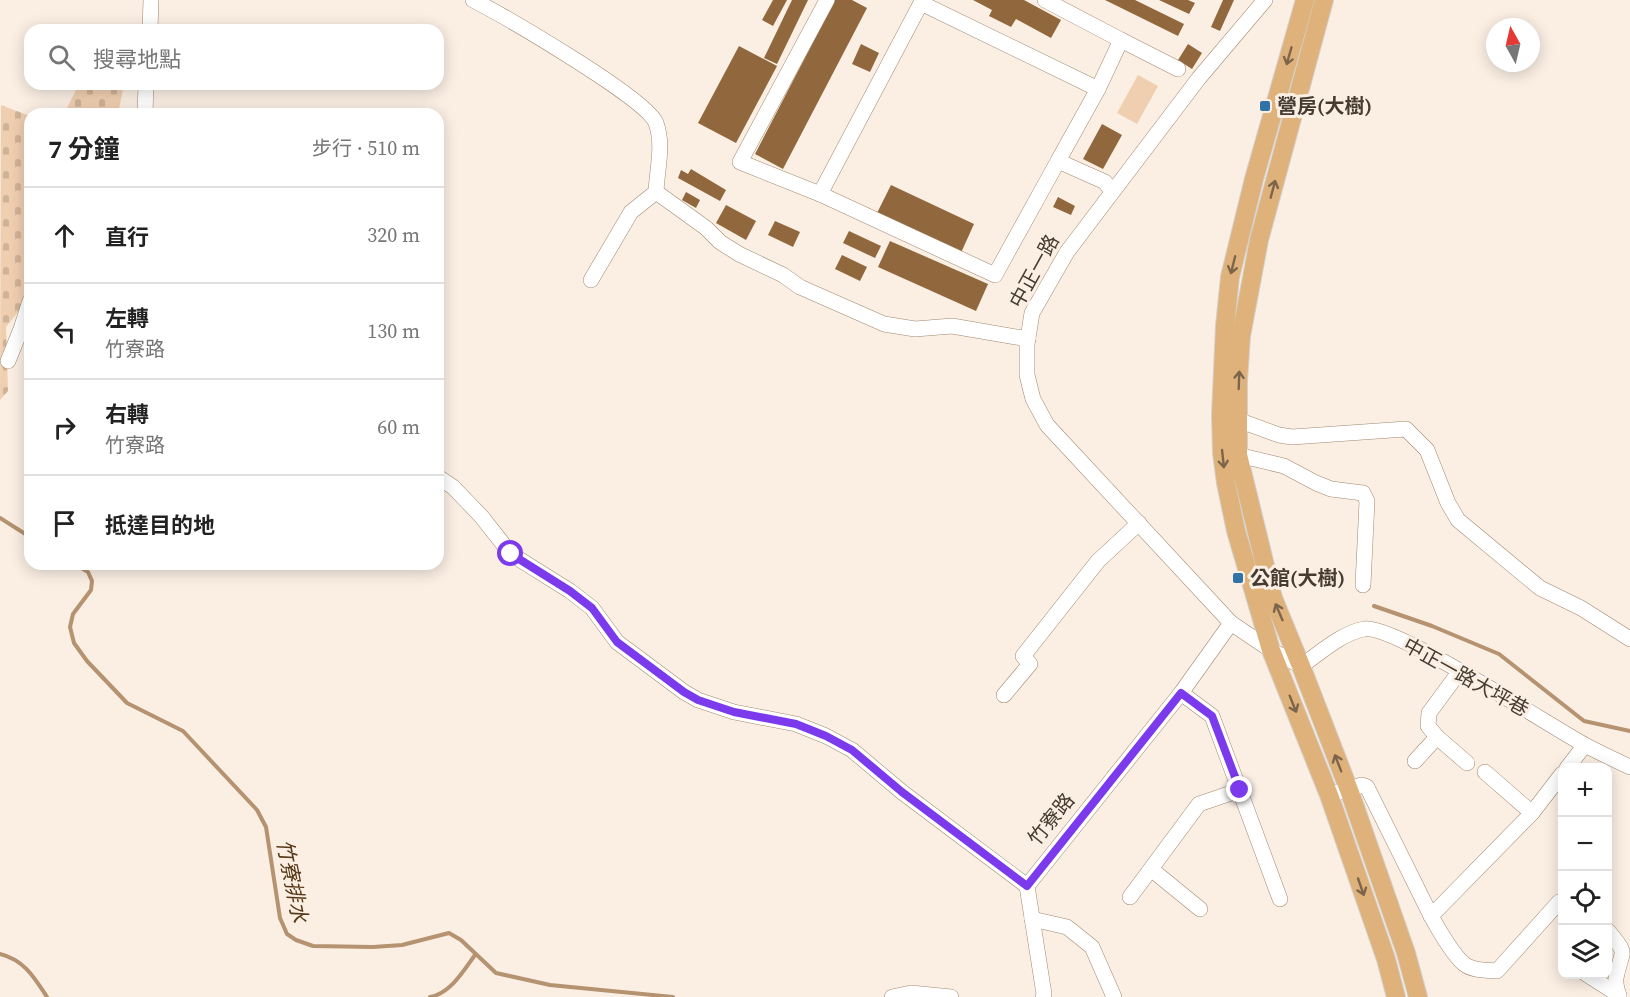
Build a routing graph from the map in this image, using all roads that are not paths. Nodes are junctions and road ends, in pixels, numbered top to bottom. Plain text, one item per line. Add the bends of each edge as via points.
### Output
1 (151, 0) edge
2 (473, 0) edge
3 (826, 0) edge
4 (1045, 0) edge
5 (1265, 0) edge
6 (1305, 0) edge
7 (1324, 0) edge
8 (921, 1) edge
9 (1070, 6) edge
10 (150, 24) edge
11 (1121, 40) junction
12 (1178, 69) dead end
13 (1098, 89) junction
14 (146, 90) edge
15 (145, 108) edge
16 (1058, 160) junction
17 (656, 192) junction
18 (1112, 192) junction
19 (820, 194) junction
20 (591, 280) dead end
21 (24, 320) edge
22 (1028, 339) junction
23 (8, 361) dead end
24 (1238, 420) junction
25 (1238, 455) junction
26 (444, 481) edge
27 (1138, 523) junction
28 (1363, 585) dead end
29 (1231, 623) junction
30 (1630, 639) edge
31 (1271, 650) junction
32 (1301, 666) junction
33 (1460, 670) junction
34 (1181, 693) junction
35 (1004, 695) dead end
36 (1437, 737) junction
37 (1585, 745) junction
38 (1415, 761) dead end
39 (1467, 763) dead end
40 (1571, 763) edge
41 (1630, 767) edge
42 (1485, 772) dead end
43 (1558, 780) edge
44 (1240, 790) junction
45 (1349, 790) junction
46 (1329, 795) junction
47 (1532, 813) junction
48 (1151, 869) junction
49 (1027, 886) junction
50 (1130, 897) dead end
51 (1280, 899) dead end
52 (1558, 902) edge
53 (1200, 909) dead end
54 (1431, 916) junction
55 (1032, 919) junction
56 (1612, 934) edge
57 (1628, 950) edge
58 (1592, 979) edge
59 (1619, 996) edge
60 (892, 997) edge
61 (951, 997) edge
62 (1043, 997) edge
63 (1114, 997) edge
64 (1396, 997) edge
65 (1418, 997) edge

1 - 10 street
2 - 17 street via 648,111 661,139
3 - 19 street via 740,162
4 - 9 street
5 - 18 street, 中正一路 via 1199,78
6 -> 31 main road via 1254,179 1230,277 1224,326 1221,415 1226,483
24 -> 7 main road via 1241,336 1258,240
8 - 13 street
8 - 19 street
9 - 11 street
11 - 12 street
11 - 13 street
13 - 16 street
14 - 15 street
16 - 18 street via 1104,182
16 - 19 street via 995,275
17 - 20 street via 631,212
17 - 22 street via 739,254 800,287 884,324 915,328 952,326
18 - 22 street, 中正一路 via 1067,252 1032,313
21 - 23 street
22 - 27 street, 中正一路 via 1027,375 1033,399 1047,425
24 - 25 main road
24 - 30 street via 1292,437 1407,429 1427,450 1458,520 1540,588
25 - 28 street via 1284,466 1331,489 1363,493 1368,501
32 -> 25 main road via 1273,598
26 - 49 street via 481,516 511,554 592,608 617,642 684,692 734,712 796,724 852,750
27 - 29 street, 中正一路
27 - 35 street via 1098,561 1023,656 1030,664
29 - 31 street
29 - 34 street, 竹寮路
31 - 32 street
31 -> 46 main road
32 - 33 street, 中正一路大坪巷 via 1349,634 1366,628 1385,632
45 -> 32 main road
33 - 36 street via 1429,713 1428,726
33 - 37 street, 中正一路大坪巷
34 - 44 street via 1212,716
34 - 49 street, 竹寮路
36 - 38 street
36 - 39 street
37 - 40 street
37 - 41 street, 中正一路大坪巷
42 - 47 street
43 - 47 street
44 - 48 street via 1199,804
44 - 51 street
45 - 46 street
45 - 54 street via 1367,787
45 - 65 main road
46 -> 64 main road
47 - 54 street
48 - 50 street
48 - 53 street
49 - 55 street
52 - 54 street via 1497,971 1465,964
55 - 62 street
55 - 63 street via 1067,927 1092,947
56 - 57 street
57 - 59 street via 1616,979
58 - 59 street
60 - 61 street via 911,993

